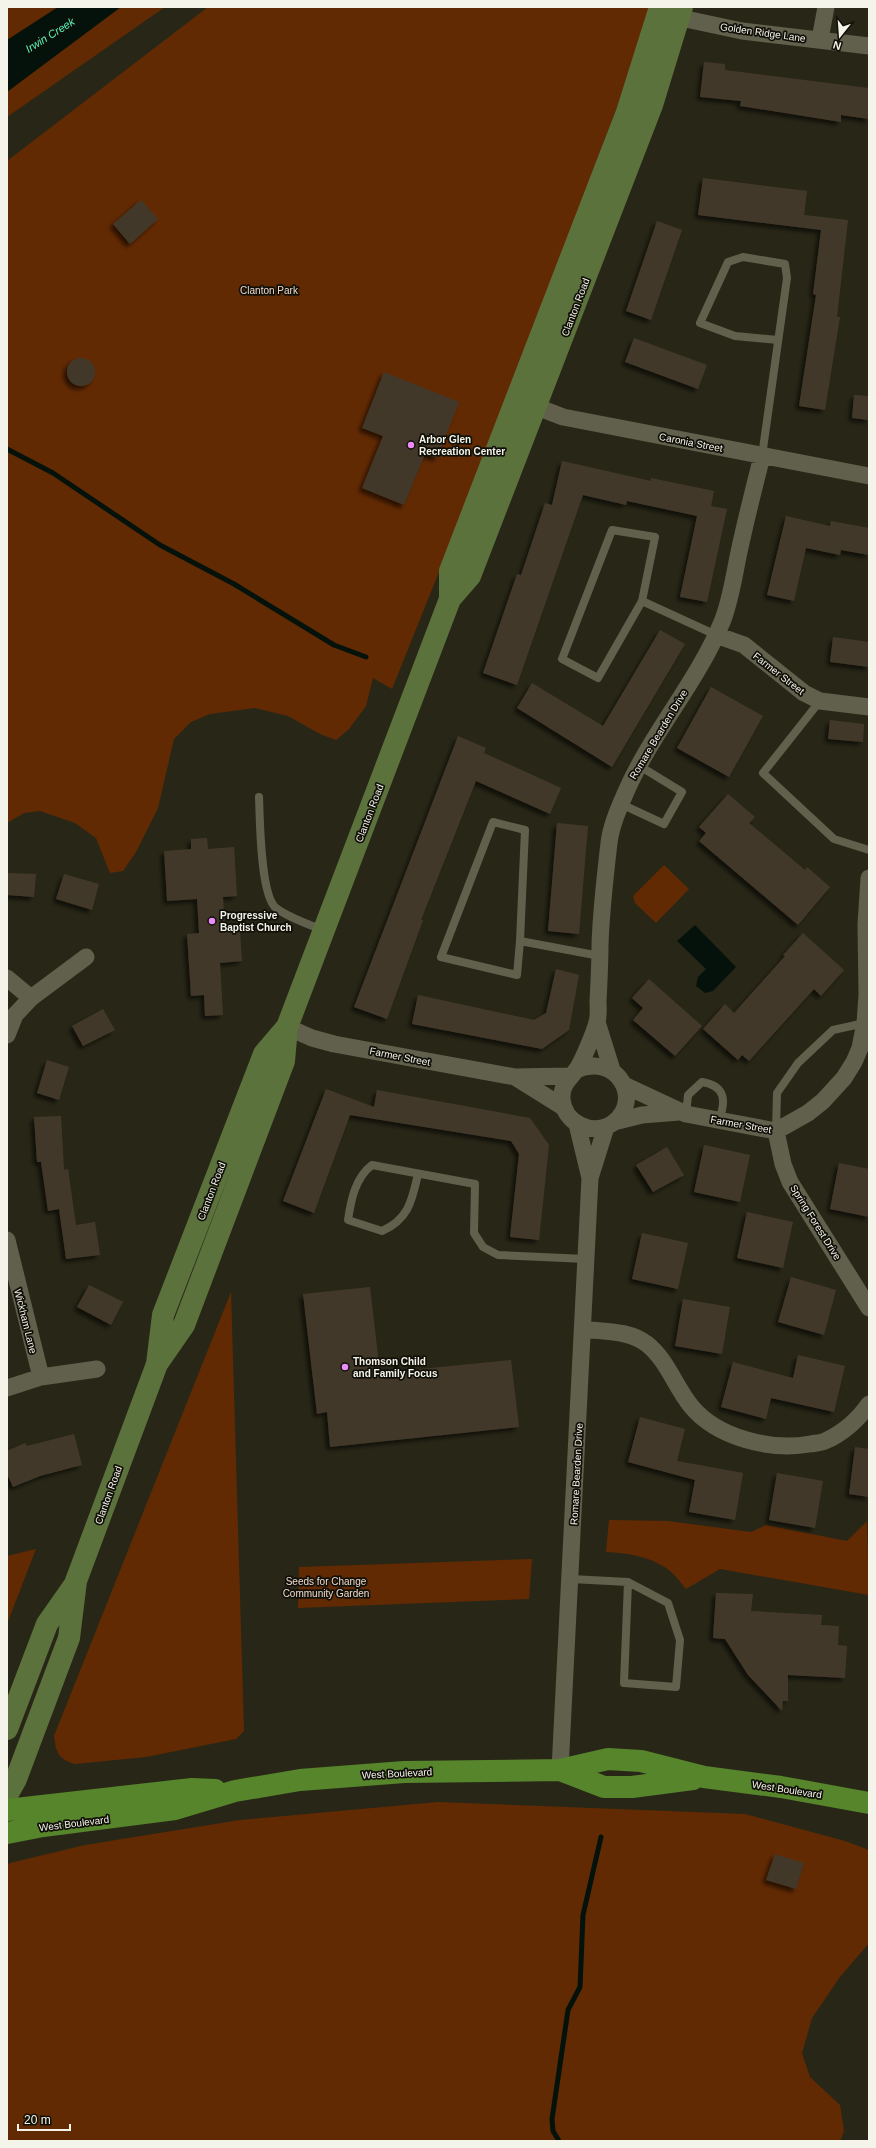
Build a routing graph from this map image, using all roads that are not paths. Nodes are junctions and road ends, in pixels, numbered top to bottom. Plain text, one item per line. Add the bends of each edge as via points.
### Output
1 (826, 7) edge
2 (659, 10) edge
3 (681, 12) edge
4 (820, 39) junction
5 (869, 46) edge
6 (778, 340) junction
7 (516, 400) junction
8 (536, 407) junction
9 (762, 456) junction
10 (869, 476) edge
11 (450, 599) junction
12 (642, 601) junction
13 (716, 635) junction
14 (820, 701) junction
15 (869, 707) edge
16 (638, 765) junction
17 (259, 796) dead end
18 (621, 804) junction
19 (869, 850) edge
20 (869, 878) edge
21 (324, 931) junction
22 (520, 941) junction
23 (600, 956) junction
24 (86, 957) dead end
25 (7, 978) edge
26 (31, 998) junction
27 (597, 1022) junction
28 (865, 1023) junction
29 (287, 1027) junction
30 (7, 1035) edge
31 (612, 1070) junction
32 (573, 1073) junction
33 (515, 1077) junction
34 (624, 1085) junction
35 (563, 1107) junction
36 (683, 1113) junction
37 (719, 1120) junction
38 (577, 1124) junction
39 (610, 1124) junction
40 (776, 1131) junction
41 (418, 1174) junction
42 (590, 1178) junction
43 (7, 1240) edge
44 (586, 1259) junction
45 (869, 1308) edge
46 (583, 1329) junction
47 (97, 1369) dead end
48 (41, 1377) junction
49 (7, 1388) edge
50 (869, 1404) edge
51 (571, 1579) junction
52 (76, 1581) junction
53 (628, 1582) junction
54 (7, 1729) edge
55 (560, 1770) junction
56 (234, 1791) junction
57 (7, 1795) edge
58 (869, 1803) edge
59 (7, 1810) edge
60 (7, 1834) edge

1 - 4 street
2 - 3 street, Golden Ridge Lane
2 - 7 main road, Clanton Road via 627,112
3 - 4 street, Golden Ridge Lane via 742,31
3 - 8 main road, Clanton Road via 652,105
4 - 5 street, Golden Ridge Lane
6 - 6 lane via 787,278 785,264 744,257 728,262 700,323 734,336
6 - 9 lane
7 - 8 street, Caronia Street
7 - 11 main road, Clanton Road via 450,571
8 - 9 street, Caronia Street via 563,417
8 - 11 main road, Clanton Road via 470,576
9 - 10 street, Caronia Street
9 - 13 street, Romare Bearden Drive via 728,604
11 - 21 main road, Clanton Road
12 - 12 lane via 656,537 612,530 562,659 598,678
12 - 13 lane
13 - 14 street, Farmer Street via 744,645 795,687
13 - 16 street, Romare Bearden Drive
14 - 15 street, Farmer Street
14 - 19 lane via 763,773 834,839
16 - 18 street, Romare Bearden Drive
16 - 18 lane via 682,792 664,824
17 - 21 lane via 264,877 269,898 275,907
18 - 23 street, Romare Bearden Drive via 609,837 601,909
20 - 28 street, Farmer Street
21 - 29 main road, Clanton Road
22 - 22 lane via 517,975 441,957 493,822 525,830
22 - 23 lane
23 - 27 street, Romare Bearden Drive
24 - 26 street
25 - 26 street
26 - 30 street via 15,1015
27 - 31 street, Romare Bearden Drive
27 - 32 street, Romare Bearden Drive
28 - 40 street, Farmer Street via 860,1048 844,1078 808,1113
28 - 40 lane via 833,1030 798,1063 777,1093
29 - 33 street, Farmer Street via 334,1044
29 - 52 main road, Clanton Road via 264,1054 163,1315 157,1364
31 - 32 street via 594,1065
31 - 34 street
32 - 33 street, Farmer Street
32 - 35 street via 564,1086
33 - 35 street, Farmer Street
34 - 36 street, Farmer Street
34 - 39 street via 625,1105 621,1114
35 - 38 street
36 - 37 street, Farmer Street
36 - 37 lane via 688,1095 702,1082 712,1084 721,1091 724,1101
36 - 39 street, Farmer Street via 642,1115
37 - 40 street, Farmer Street
38 - 39 street via 596,1129
38 - 42 street, Romare Bearden Drive
39 - 42 street, Romare Bearden Drive
40 - 45 street, Spring Forest Drive via 790,1182
41 - 41 lane via 372,1165 363,1172 351,1201 348,1220 382,1231 396,1225 411,1203
41 - 44 lane via 475,1184 474,1233 488,1250 498,1255
42 - 44 street, Romare Bearden Drive
43 - 48 street, Wickham Lane
44 - 46 street, Romare Bearden Drive
46 - 50 street via 631,1334 647,1344 659,1357 691,1406 702,1417 718,1429 750,1442 791,1448 825,1442 853,1422
46 - 51 street, Romare Bearden Drive
47 - 48 street
48 - 49 street
51 - 53 lane
51 - 55 street, Romare Bearden Drive
52 - 54 main road, Clanton Road via 47,1624
52 - 57 main road, Clanton Road via 70,1638 16,1779
53 - 53 lane via 668,1603 680,1640 676,1687 624,1683
55 - 56 main road, West Boulevard via 404,1772 300,1780
55 - 58 main road, West Boulevard via 604,1787 632,1787 704,1777 781,1787
56 - 59 main road, West Boulevard via 192,1789
56 - 60 main road, West Boulevard via 175,1809 43,1826

